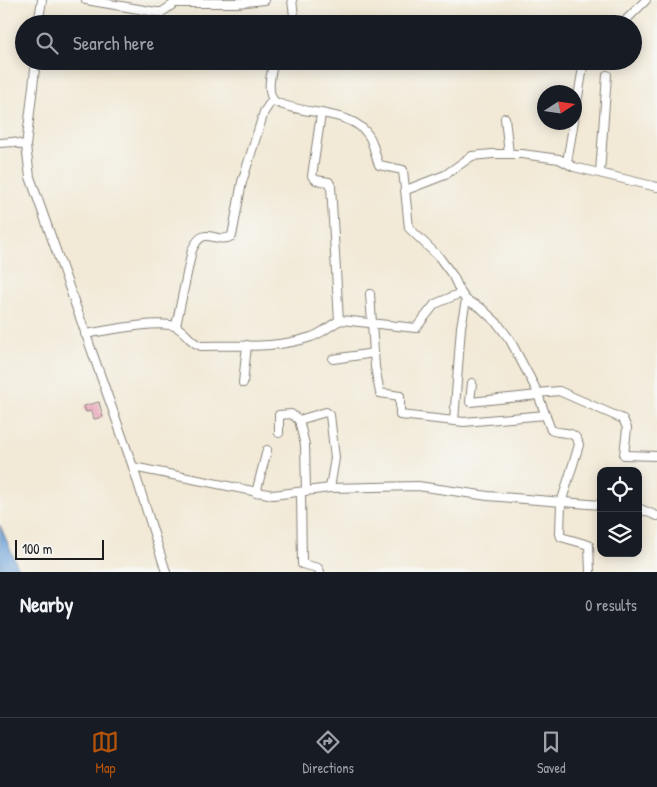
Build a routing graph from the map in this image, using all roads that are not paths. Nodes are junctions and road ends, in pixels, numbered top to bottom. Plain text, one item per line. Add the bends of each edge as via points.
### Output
1 (42, 0) edge
2 (86, 0) edge
3 (265, 0) edge
4 (292, 0) edge
5 (646, 0) edge
6 (216, 1) edge
7 (40, 15) edge
8 (294, 15) edge
9 (631, 15) edge
10 (35, 70) edge
11 (272, 70) edge
12 (582, 70) edge
13 (607, 75) dead end
14 (272, 100) junction
15 (321, 114) junction
16 (505, 118) dead end
17 (0, 142) edge
18 (26, 146) junction
19 (509, 154) junction
20 (567, 162) junction
21 (600, 173) junction
22 (657, 187) edge
23 (406, 190) junction
24 (460, 293) junction
25 (370, 294) dead end
26 (466, 300) junction
27 (339, 321) junction
28 (372, 323) junction
29 (176, 326) junction
30 (85, 334) junction
31 (247, 345) junction
32 (374, 353) junction
33 (333, 359) dead end
34 (243, 383) dead end
35 (472, 383) dead end
36 (538, 394) junction
37 (546, 415) junction
38 (299, 420) junction
39 (454, 421) junction
40 (279, 433) dead end
41 (267, 450) dead end
42 (657, 456) edge
43 (133, 467) junction
44 (330, 488) junction
45 (256, 492) junction
46 (303, 492) junction
47 (561, 503) junction
48 (597, 505) edge
49 (642, 510) edge
50 (657, 516) edge
51 (166, 572) edge
52 (320, 572) edge
53 (590, 572) edge

1 - 7 street
2 - 6 street via 156,12 162,12 175,3
3 - 6 street
4 - 8 street
5 - 9 street
10 - 18 street
11 - 14 street
12 - 20 street
13 - 21 street
14 - 15 street
14 - 29 street via 264,112 242,182 232,236 198,239 192,250
15 - 23 street via 360,126 370,137 379,166 403,170
15 - 27 street via 312,176 329,182 331,186
16 - 19 street
17 - 18 street
18 - 30 street via 33,188
19 - 20 street
19 - 23 street via 472,156 445,175
20 - 21 street via 574,167
21 - 22 street
23 - 24 street via 409,228 439,257 453,276
24 - 26 street
24 - 28 street via 435,304 416,328
25 - 28 street
26 - 36 street via 481,308 498,324
26 - 39 street
27 - 28 street
27 - 31 street via 311,337 283,345
28 - 32 street
29 - 30 street via 134,327
29 - 31 street via 196,344
30 - 43 street
31 - 34 street
32 - 33 street
32 - 39 street via 380,393 400,396 400,415
35 - 36 street via 470,402
36 - 37 street
36 - 42 street via 559,391 623,419 627,428 624,455
37 - 39 street
37 - 47 street via 551,430 572,434 578,442
38 - 40 street via 291,414 280,415
38 - 44 street via 326,412 330,415 335,458
38 - 46 street via 305,445
41 - 45 street
43 - 45 street
43 - 51 street
44 - 46 street
44 - 47 street via 431,486 488,496
45 - 46 street via 273,495
46 - 52 street via 302,564 318,568
47 - 48 street
47 - 53 street via 560,535 589,545
49 - 50 street

